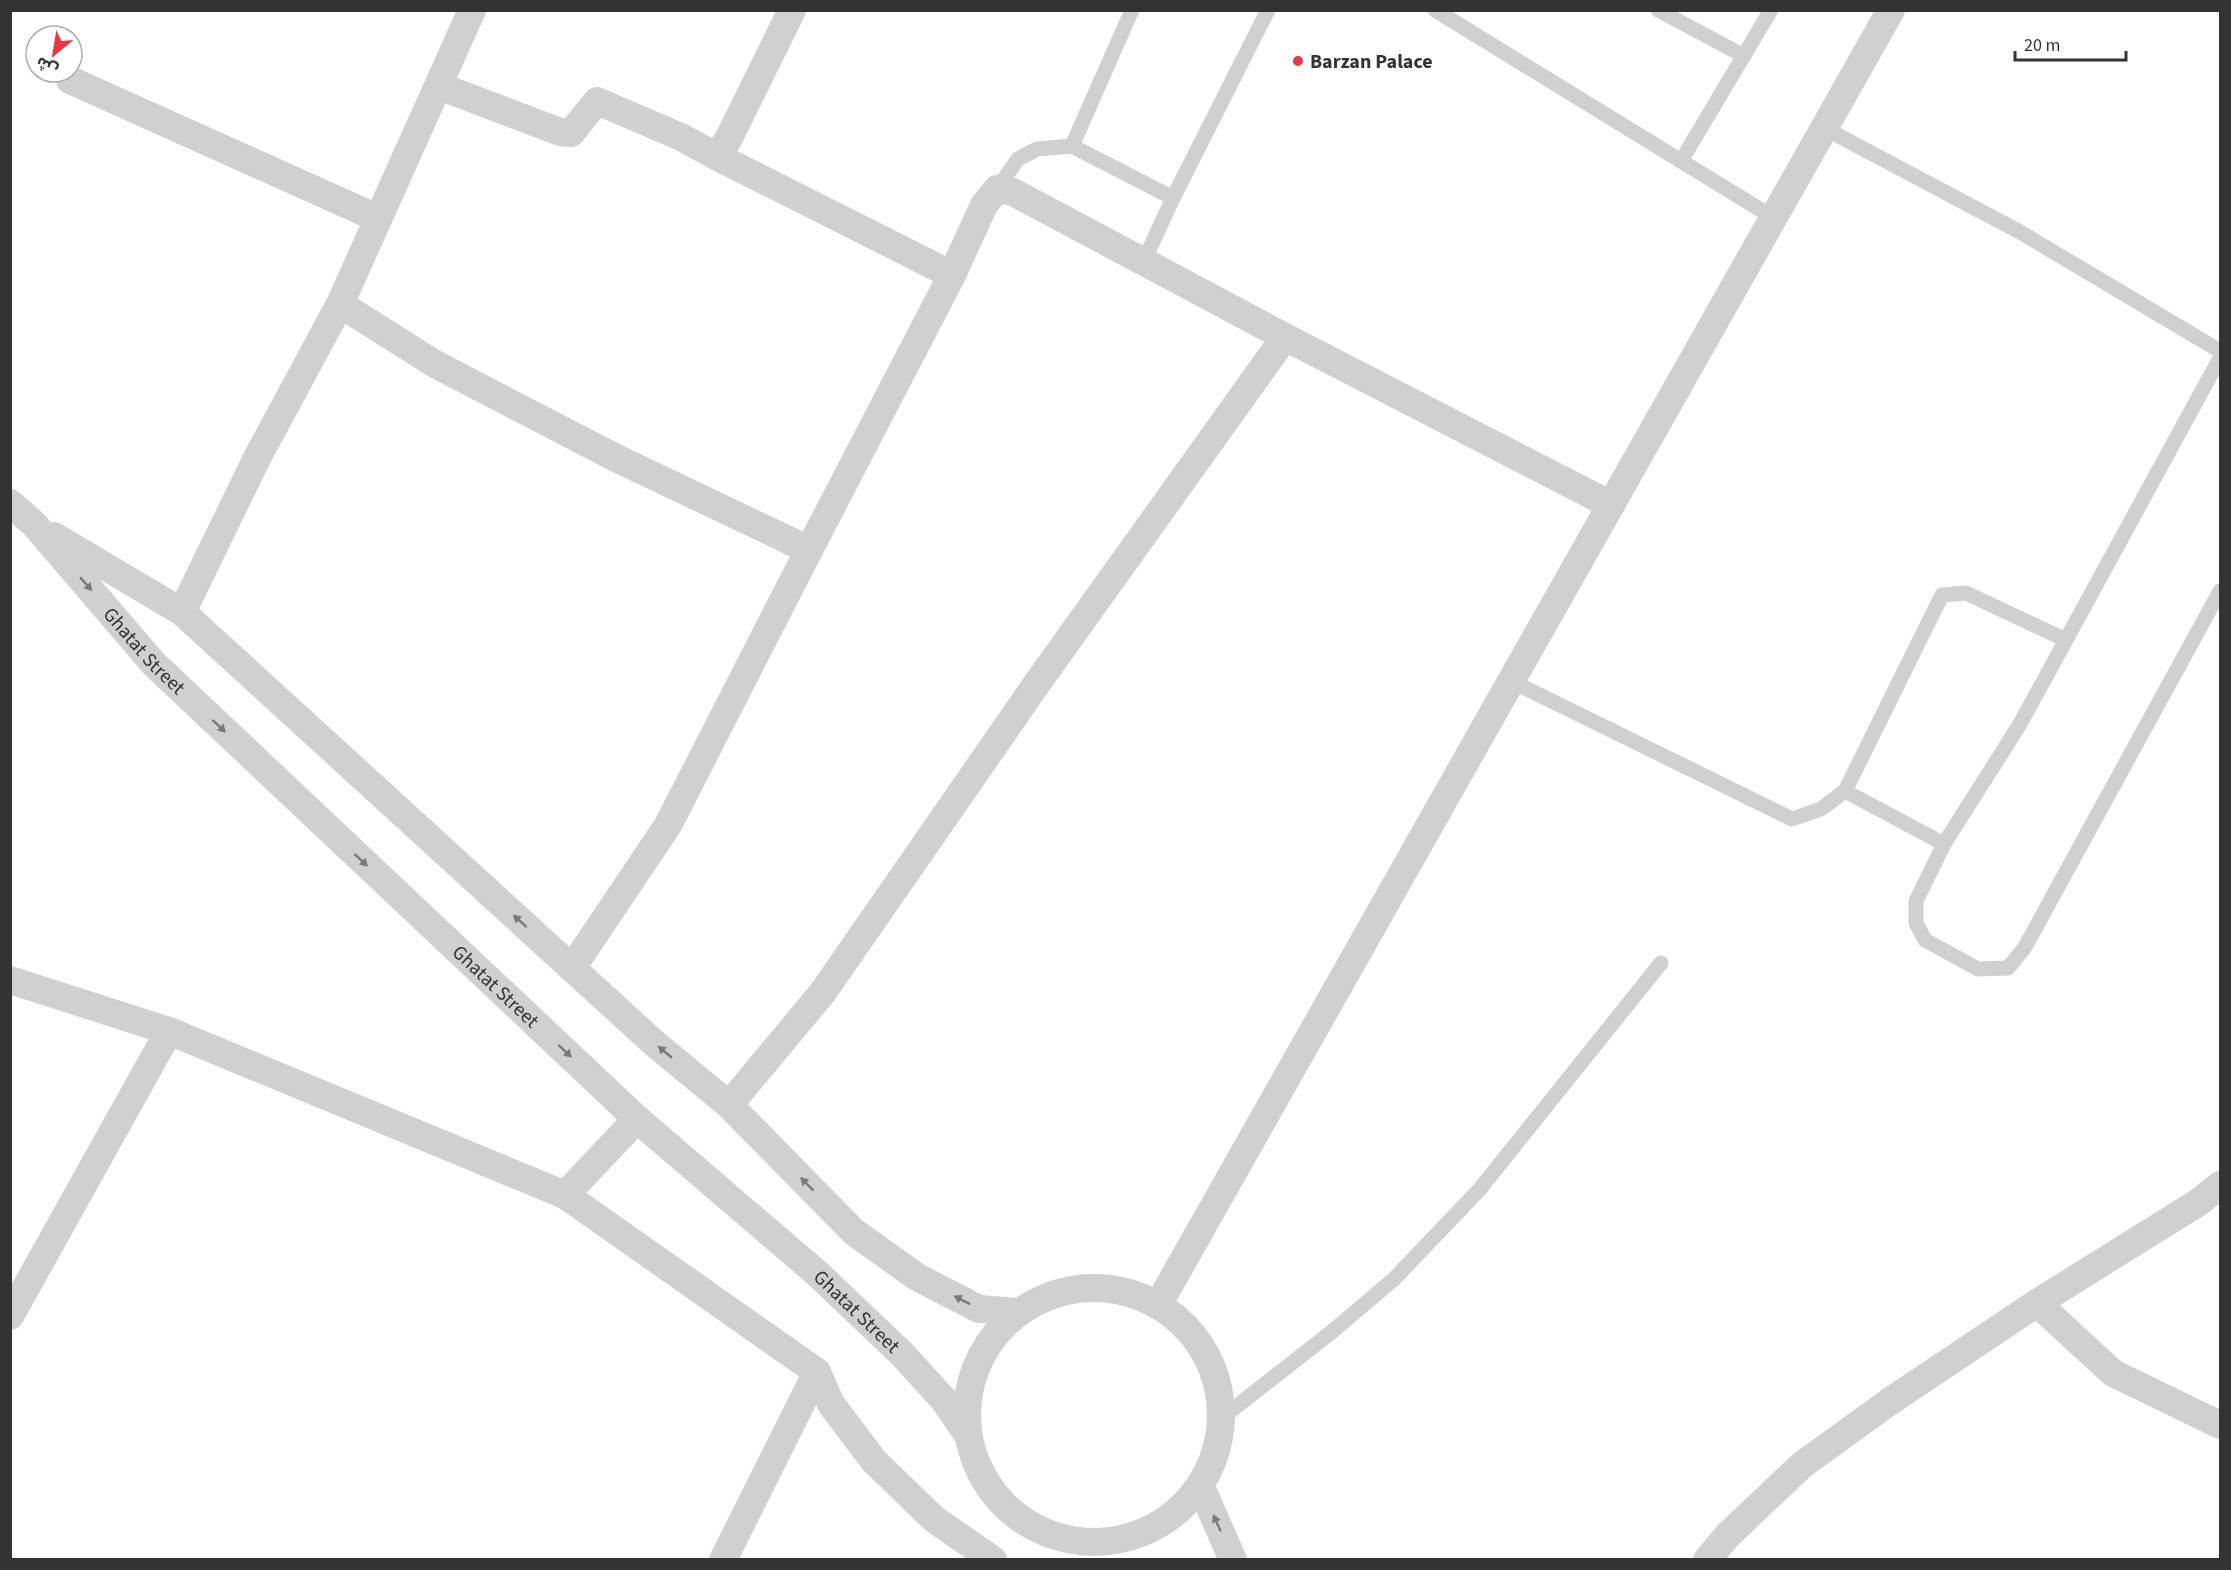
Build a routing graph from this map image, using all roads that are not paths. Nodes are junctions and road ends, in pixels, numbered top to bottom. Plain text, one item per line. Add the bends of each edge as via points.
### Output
1 (472, 10) edge
2 (792, 10) edge
3 (1132, 10) edge
4 (1268, 10) edge
5 (1435, 10) edge
6 (1658, 10) edge
7 (1771, 10) edge
8 (1891, 10) edge
9 (1744, 56) junction
10 (78, 84) edge
11 (439, 86) junction
12 (1824, 128) junction
13 (1071, 146) junction
14 (716, 156) junction
15 (1681, 161) junction
16 (997, 189) junction
17 (1173, 198) junction
18 (377, 218) junction
19 (1774, 218) junction
20 (1144, 261) junction
21 (952, 275) junction
22 (339, 304) junction
23 (1286, 337) junction
24 (2220, 351) edge
25 (2220, 358) edge
26 (10, 503) edge
27 (1611, 505) junction
28 (34, 524) junction
29 (809, 550) junction
30 (2220, 591) edge
31 (182, 612) junction
32 (2066, 640) junction
33 (1511, 681) junction
34 (1845, 791) junction
35 (1944, 844) junction
36 (1661, 963) dead end
37 (572, 968) junction
38 (10, 980) edge
39 (170, 1031) junction
40 (729, 1105) junction
41 (637, 1119) junction
42 (2220, 1185) edge
43 (566, 1195) junction
44 (2037, 1303) junction
45 (1158, 1305) junction
46 (1018, 1312) junction
47 (10, 1316) edge
48 (817, 1372) junction
49 (1223, 1418) junction
50 (2220, 1425) edge
51 (968, 1435) junction
52 (1201, 1487) junction
53 (1070, 1540) junction
54 (723, 1560) edge
55 (993, 1560) edge
56 (1111, 1560) edge
57 (1233, 1560) edge
58 (1707, 1560) edge

1 - 11 street
2 - 14 street via 728,140
3 - 13 lane
4 - 17 lane
5 - 15 lane
6 - 9 lane
7 - 9 lane
8 - 12 street
9 - 15 lane
10 - 18 street
11 - 14 street via 560,132 571,133 590,106 597,101 606,103
11 - 18 street
12 - 19 street
12 - 24 lane via 2020,232
13 - 16 lane via 1037,149 1018,159
13 - 17 lane
14 - 21 street
15 - 19 lane
16 - 20 street via 1013,192
16 - 21 street via 984,205
17 - 20 lane
18 - 22 street
19 - 27 street
20 - 23 street
21 - 29 street
22 - 29 street via 435,364 616,458
22 - 31 street via 257,458
23 - 27 street
23 - 40 street via 1038,682 823,992
25 - 32 lane
26 - 28 street, Ghatat Street
27 - 33 street
28 - 31 street, Ghatat Street
28 -> 41 street, Ghatat Street via 154,664
29 - 37 street via 668,825
30 - 35 lane via 2025,947 2008,968 1978,969 1925,940 1916,923 1916,901
37 -> 31 street, Ghatat Street
32 - 34 lane via 1966,593 1942,595
32 - 35 lane via 2020,724
33 - 34 lane via 1792,819 1821,809
33 - 45 street
34 - 35 lane
36 - 49 lane via 1479,1190 1394,1279
40 -> 37 street, Ghatat Street
38 - 39 street
39 - 43 street
39 - 47 street
46 -> 40 street, Ghatat Street via 979,1309 918,1278 854,1232
41 - 43 street
41 - 51 street, Ghatat Street via 819,1275 902,1354 944,1400
42 - 44 street
43 - 48 street
44 - 50 street via 2113,1373
44 - 58 street via 1802,1465
45 - 46 street via 1142,1296 1108,1288 1075,1288 1047,1296
45 - 49 street via 1173,1314 1198,1340 1217,1378
46 - 51 street via 991,1339 977,1364 967,1397
48 - 54 street
48 - 55 street via 831,1404 874,1461 934,1519
49 - 52 street via 1216,1456
51 - 53 street via 976,1463 1007,1508 1027,1524
52 - 53 street via 1180,1510 1152,1529 1105,1542
57 -> 52 street
53 - 56 street

